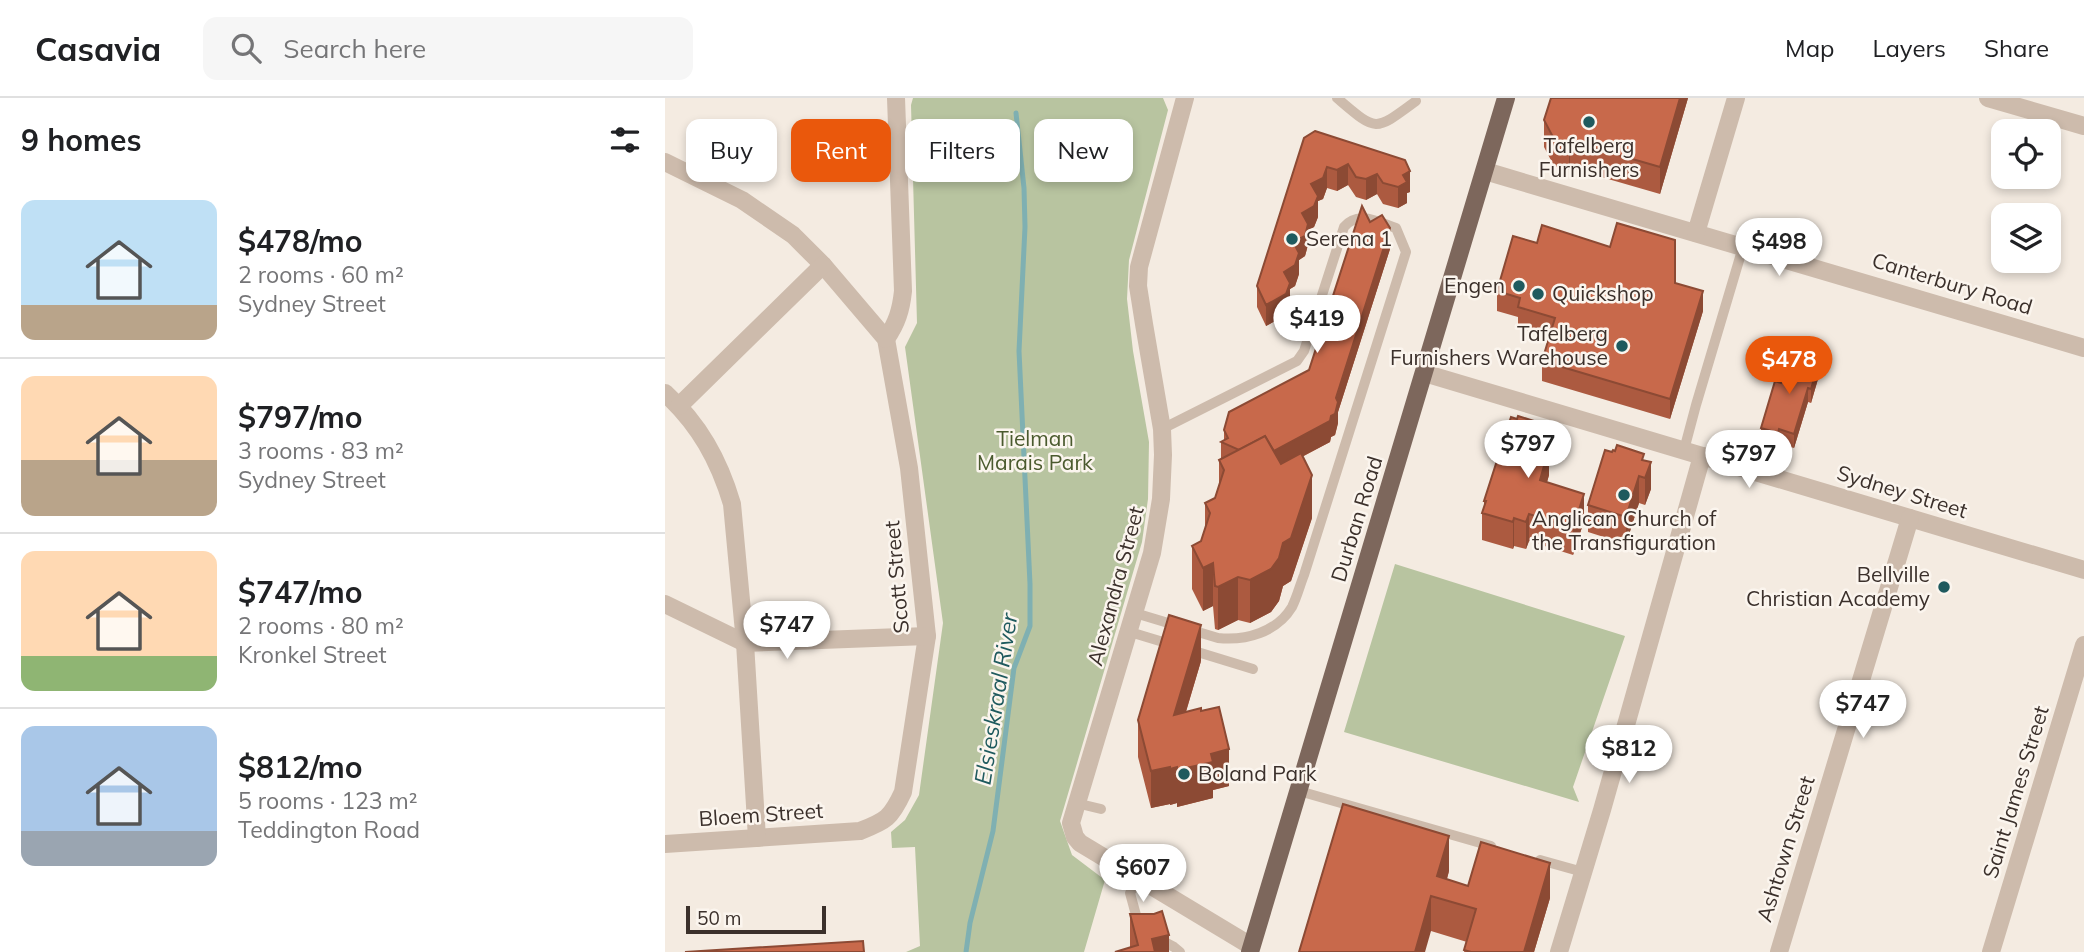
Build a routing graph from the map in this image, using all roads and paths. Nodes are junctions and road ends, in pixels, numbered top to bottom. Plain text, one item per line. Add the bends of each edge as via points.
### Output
1 (896, 98) edge
2 (1185, 98) edge
3 (1337, 98) edge
4 (1506, 98) edge
5 (1737, 98) edge
6 (1988, 98) edge
7 (1416, 101) dead end
8 (2084, 126) edge
9 (665, 162) edge
10 (1485, 170) junction
11 (1776, 225) dead end
12 (1696, 233) junction
13 (1743, 247) junction
14 (1767, 255) junction
15 (823, 265) junction
16 (886, 339) junction
17 (2084, 348) edge
18 (1425, 373) junction
19 (665, 393) edge
20 (679, 406) junction
21 (1162, 429) junction
22 (1684, 450) junction
23 (1702, 456) junction
24 (1910, 518) junction
25 (2084, 570) edge
26 (665, 604) edge
27 (1135, 613) junction
28 (1130, 632) junction
29 (927, 636) junction
30 (745, 643) junction
31 (2084, 645) edge
32 (1253, 669) dead end
33 (1299, 791) junction
34 (1076, 803) junction
35 (1101, 809) dead end
36 (860, 831) joint
37 (757, 838) junction
38 (665, 844) edge
39 (1497, 848) edge
40 (1524, 855) edge
41 (1148, 863) dead end
42 (1583, 872) junction
43 (1139, 879) junction
44 (1250, 949) edge
45 (1180, 952) edge
46 (1559, 952) edge
47 (1779, 952) edge
48 (1991, 952) edge

1 - 16 street via 903,291 896,324
2 - 21 street, Alexandra Street via 1139,267 1143,324
3 - 7 lane via 1375,124 1387,122
4 - 10 main road, Durban Road
5 - 12 street
6 - 8 street
9 - 15 street via 742,200 793,235
10 - 12 street, Canterbury Road
10 - 18 main road, Durban Road
11 - 14 lane
12 - 13 street, Canterbury Road
13 - 14 street, Canterbury Road
13 - 22 lane
14 - 17 street, Canterbury Road
15 - 16 street
15 - 20 street
16 - 29 street, Scott Street via 909,468
18 - 22 street, Sydney Street
18 - 33 main road, Durban Road
19 - 20 street
20 - 30 street via 706,442 732,504
21 - 27 street, Alexandra Street via 1159,517
21 - 27 lane via 1297,361 1344,227 1360,218 1396,228 1406,252 1304,575 1287,614 1258,634 1228,639
22 - 23 street, Sydney Street
23 - 24 street, Sydney Street
23 - 42 street
24 - 25 street, Sydney Street
24 - 47 street, Ashtown Street
26 - 30 street
27 - 28 street, Alexandra Street
28 - 32 lane
28 - 34 street, Alexandra Street
29 - 30 street
29 - 36 street, Scott Street via 903,792 894,811 881,823
30 - 37 street
31 - 48 street, Saint James Street
33 - 39 lane
33 - 44 main road, Durban Road
34 - 35 lane
34 - 43 street, Alexandra Street via 1071,823 1075,837
36 - 37 street, Bloem Street
37 - 38 street, Bloem Street
40 - 42 lane
41 - 43 lane
42 - 46 street
43 - 44 street, Alexandra Street
43 - 45 lane via 1130,893 1137,924

